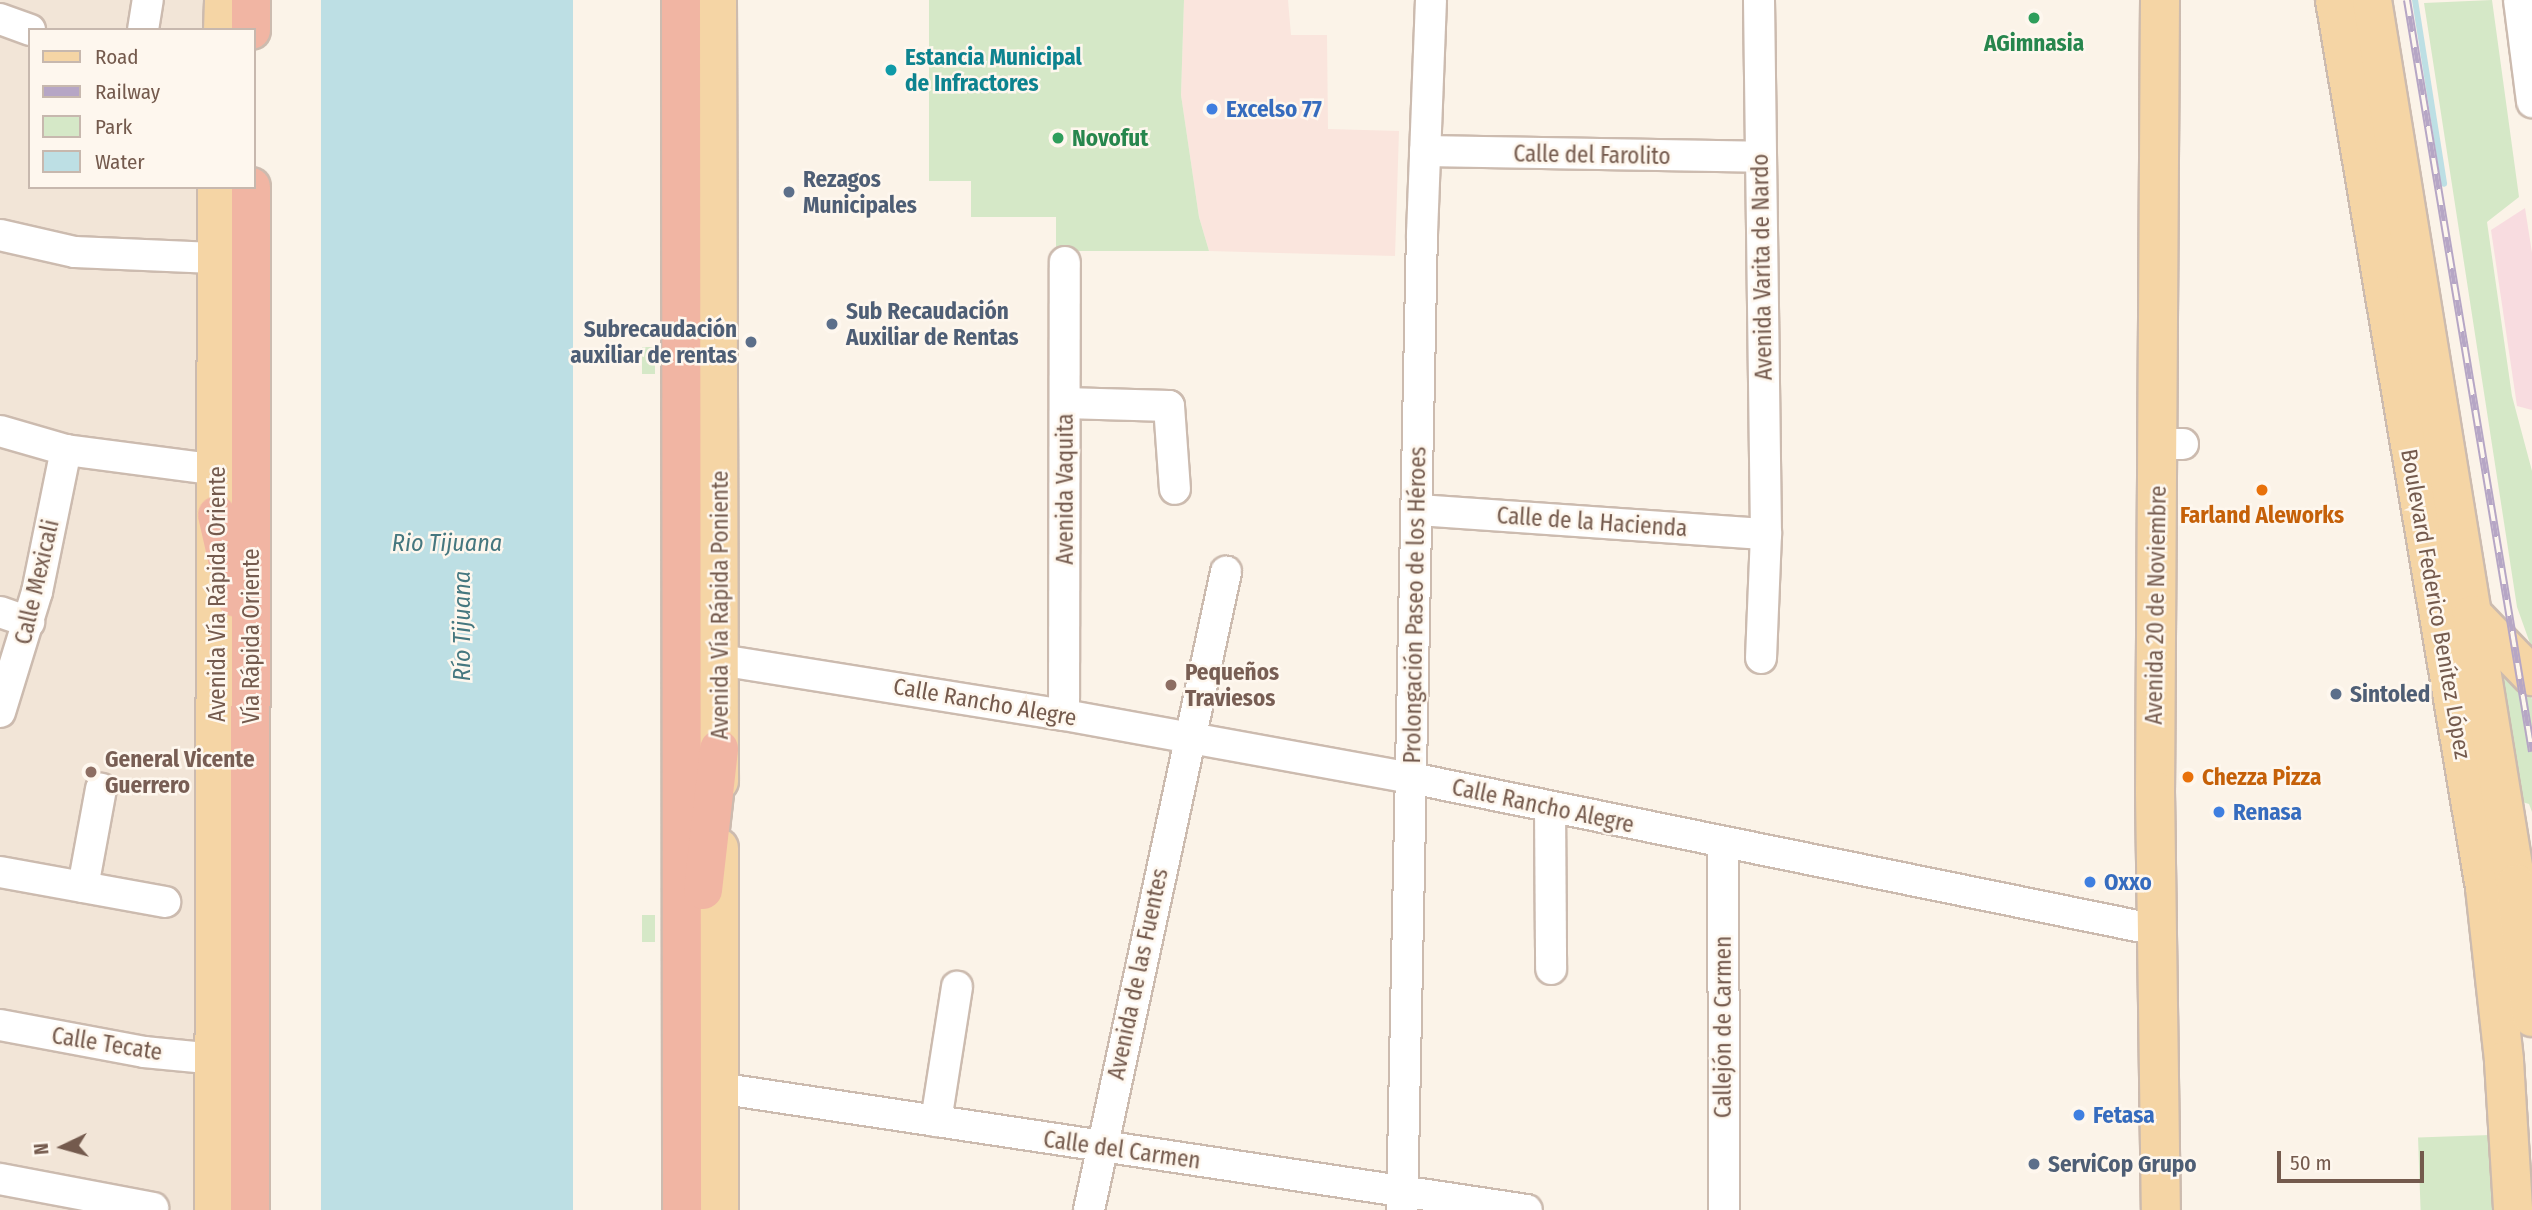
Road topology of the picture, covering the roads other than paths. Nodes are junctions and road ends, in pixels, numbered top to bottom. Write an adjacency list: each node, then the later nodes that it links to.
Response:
1 (148, 0): 13 (street)
2 (224, 0): 14 (main road)
3 (251, 0): 15 (highway)
4 (681, 0): 60 (highway, Avenida Vía Rápida Poniente)
5 (717, 0): 38 (main road, Avenida Vía Rápida Poniente)
6 (1431, 0): 18 (street, Prolongación Paseo de los Héroes)
7 (1759, 0): 19 (street, Avenida Varita de Nardo)
8 (2160, 0): 54 (main road, Avenida 20 de Noviembre)
9 (2335, 0): 49 (main road, Boulevard Federico Benítez López)
10 (2372, 0): 35 (main road, Boulevard Federico Benítez López)
11 (2519, 0): 17 (street)
12 (0, 19): 16 (street)
13 (144, 28)
14 (223, 28)
15 (251, 28)
16 (28, 29)
17 (2532, 102)
18 (1425, 151): 19 (street, Calle del Farolito); 30 (street, Prolongación Paseo de los Héroes)
19 (1760, 157): 32 (street, Avenida Varita de Nardo)
20 (217, 189): 23 (main road, Avenida Vía Rápida Oriente)
21 (251, 189): 39 (highway, Vía Rápida Oriente)
22 (0, 235): 23 (street)
23 (215, 258): 28 (main road, Avenida Vía Rápida Oriente)
24 (1065, 262): 25 (street, Avenida Vaquita)
25 (1065, 403): 29 (street); 42 (street, Avenida Vaquita)
26 (0, 431): 27 (street)
27 (66, 450): 28 (street); 36 (street, Calle Mexicali)
28 (218, 470): 31 (main road, Avenida Vía Rápida Oriente)
29 (1175, 489)
30 (1419, 510): 32 (street, Calle de la Hacienda); 45 (street, Prolongación Paseo de los Héroes)
31 (217, 515): 39 (highway); 59 (main road, Avenida Vía Rápida Oriente)
32 (1766, 534): 37 (street, Avenida Varita de Nardo)
33 (1226, 572): 43 (street, Avenida de las Fuentes)
34 (0, 612): 36 (street)
35 (2473, 615): 40 (main road); 49 (main road, Boulevard Federico Benítez López)
36 (29, 622): 41 (street, Calle Mexicali)
37 (1761, 658)
38 (720, 660): 42 (street, Calle Rancho Alegre); 44 (main road, Avenida Vía Rápida Poniente)
39 (251, 670): 69 (highway, Vía Rápida Oriente)
40 (2532, 676)
41 (0, 712)
42 (1064, 715): 43 (street, Calle Rancho Alegre)
43 (1191, 739): 45 (street, Calle Rancho Alegre); 63 (street, Avenida de las Fuentes)
44 (719, 749): 60 (highway); 61 (main road, Avenida Vía Rápida Poniente)
45 (1411, 778): 47 (street, Calle Rancho Alegre); 65 (street, Prolongación Paseo de los Héroes)
46 (101, 789): 52 (street)
47 (1550, 807): 48 (street, Calle Rancho Alegre); 55 (street)
48 (1723, 844): 54 (street, Calle Rancho Alegre); 73 (street, Callejón de Carmen)
49 (2507, 845): 51 (main road, Boulevard Federico Benítez López)
50 (0, 872): 52 (street)
51 (2511, 885): 57 (main road, Boulevard Federico Benítez López); 75 (main road, Boulevard Federico Benítez López)
52 (83, 887): 53 (street)
53 (164, 902)
54 (2157, 930): 74 (main road, Avenida 20 de Noviembre)
55 (1551, 969)
56 (957, 988): 62 (street)
57 (2532, 1017)
58 (0, 1026): 59 (street, Calle Tecate)
59 (215, 1059): 68 (main road, Avenida Vía Rápida Oriente)
60 (682, 1073): 66 (highway, Avenida Vía Rápida Poniente)
61 (718, 1087): 62 (street, Calle del Carmen); 70 (main road, Avenida Vía Rápida Poniente)
62 (936, 1121): 63 (street, Calle del Carmen)
63 (1102, 1147): 65 (street, Calle del Carmen); 71 (street, Avenida de las Fuentes)
64 (0, 1179): 67 (street)
65 (1402, 1200): 72 (street, Calle del Carmen)
66 (682, 1207)
67 (153, 1208)
68 (214, 1210)
69 (250, 1210)
70 (719, 1210)
71 (1089, 1210)
72 (1527, 1210)
73 (1724, 1210)
74 (2161, 1210)
75 (2514, 1210)

